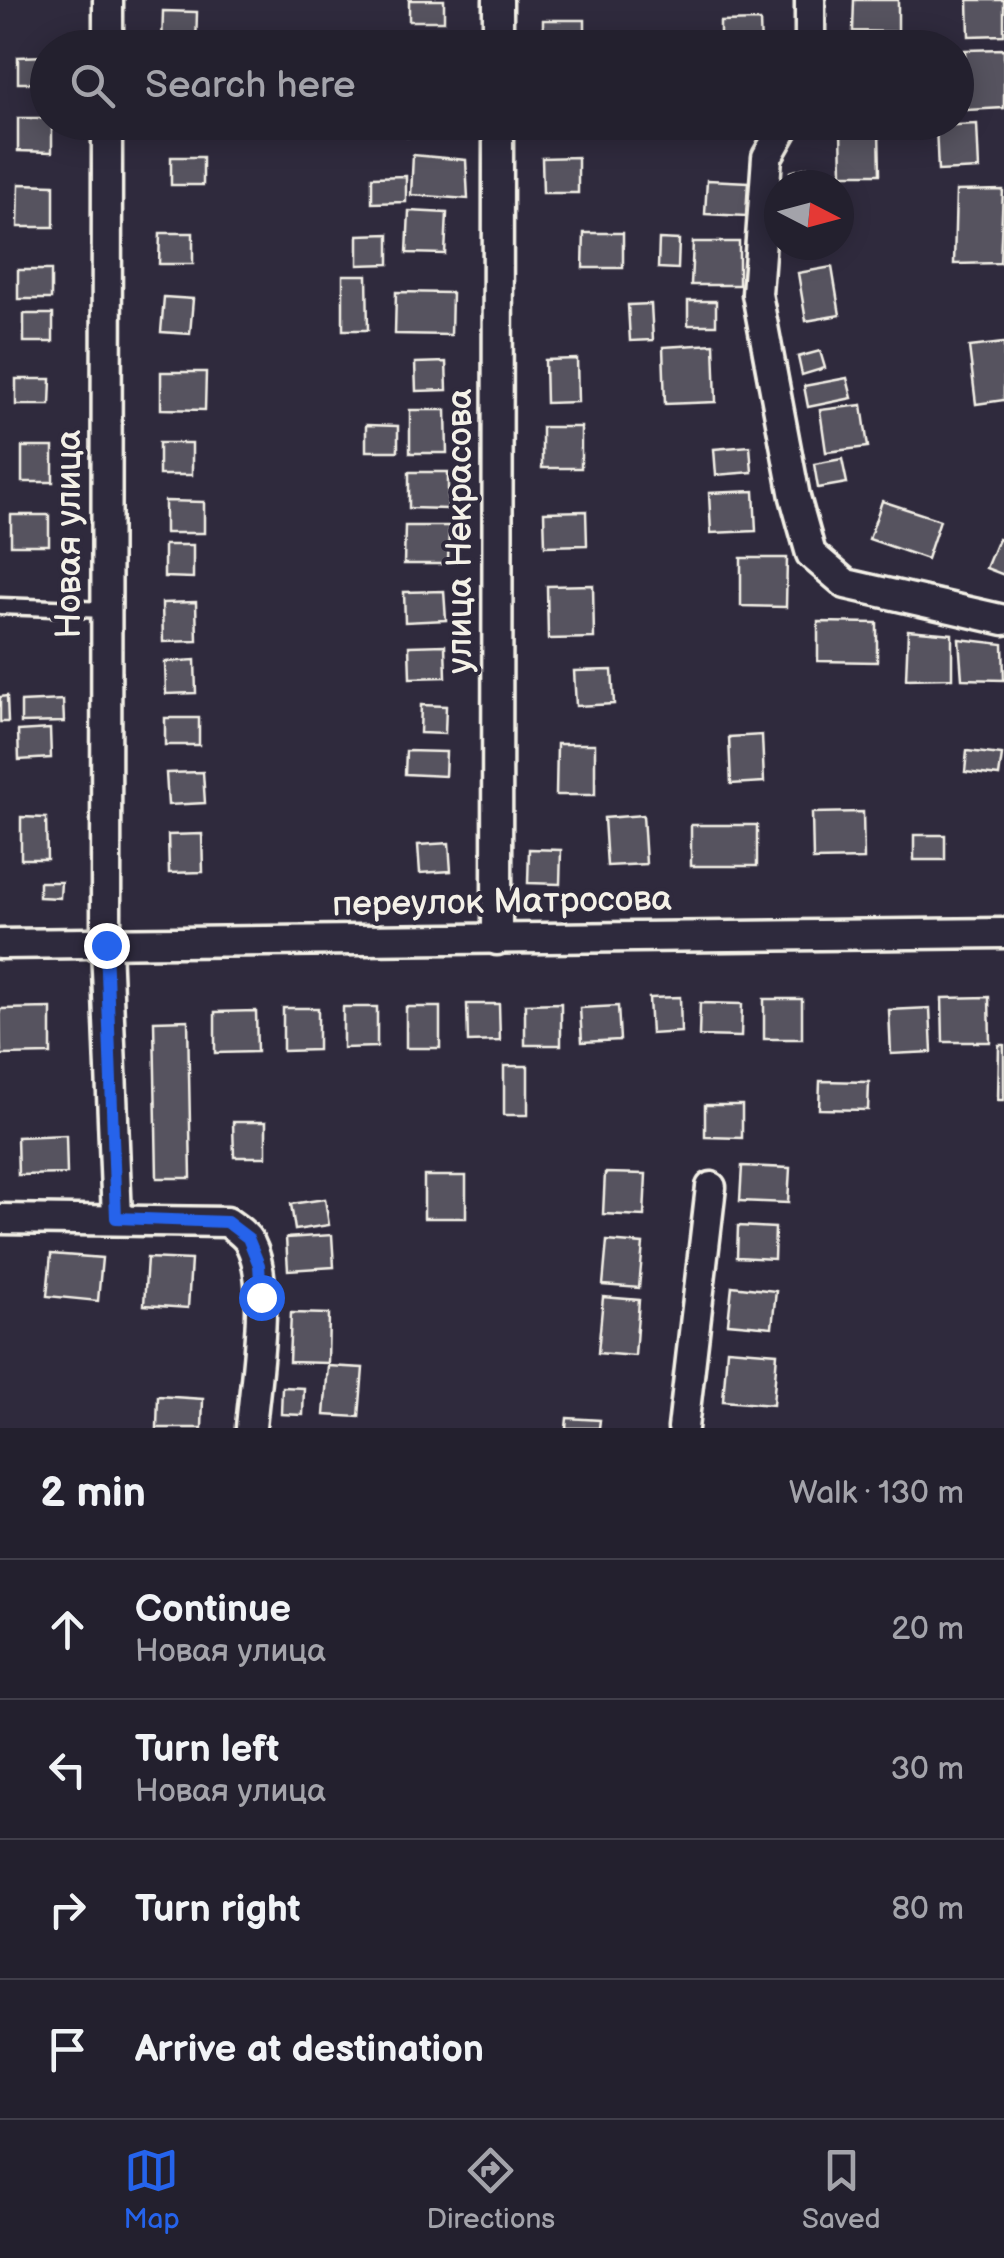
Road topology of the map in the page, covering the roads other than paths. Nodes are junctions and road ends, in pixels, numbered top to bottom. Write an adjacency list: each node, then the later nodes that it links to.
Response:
1 (108, 0): 4 (street)
2 (498, 0): 5 (street)
3 (810, 0): 6 (street)
4 (108, 30)
5 (498, 30)
6 (810, 30)
7 (108, 140): 11 (street, Новая улица)
8 (498, 140): 14 (street, улица Некрасова)
9 (777, 140): 12 (street)
10 (0, 606): 11 (lane)
11 (106, 610): 16 (street, Новая улица)
12 (1004, 620)
13 (1004, 933): 14 (street, переулок Матросова)
14 (497, 940): 16 (street, переулок Матросова)
15 (0, 944): 16 (street, переулок Матросова)
16 (106, 945): 18 (street, Новая улица)
17 (712, 1187): 21 (street)
18 (116, 1218): 19 (street); 20 (street)
19 (0, 1219)
20 (251, 1428)
21 (683, 1428)

